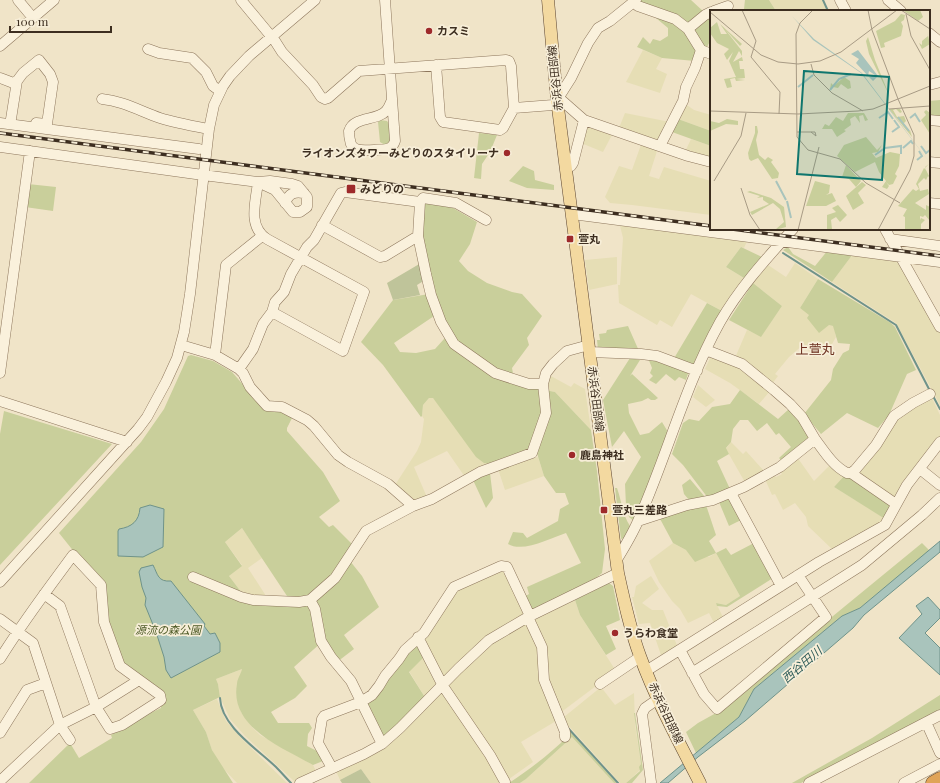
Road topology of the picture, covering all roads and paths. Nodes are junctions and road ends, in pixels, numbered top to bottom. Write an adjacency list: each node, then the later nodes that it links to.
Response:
1 (18, 0): 15 (street)
2 (54, 0): 15 (street)
3 (241, 0): 18 (street)
4 (315, 0): 18 (street)
5 (384, 0): 25 (street)
6 (548, 0): 32 (main road, 赤浜谷田部線)
7 (840, 0): 12 (street)
8 (888, 0): 13 (street)
9 (635, 2): 16 (street); 32 (street)
10 (728, 6): 11 (street)
11 (717, 10)
12 (845, 10)
13 (900, 10)
14 (710, 12): 16 (street)
15 (33, 18): 20 (street)
16 (688, 29): 22 (street)
17 (930, 34): 19 (street)
18 (272, 37): 25 (street); 30 (street)
19 (940, 42)
20 (0, 46)
21 (148, 49): 30 (street)
22 (701, 50): 23 (street); 44 (street)
23 (710, 54)
24 (436, 65): 25 (street); 34 (street); 34 (street)
25 (389, 69): 33 (street)
26 (0, 78): 28 (street)
27 (940, 82): 29 (street)
28 (16, 84): 37 (street); 37 (street)
29 (930, 85)
30 (220, 91): 43 (street)
31 (102, 99): 43 (street)
32 (558, 99): 34 (street); 38 (street); 51 (main road, 赤浜谷田部線)
33 (392, 100): 35 (street); 42 (street)
34 (514, 108)
35 (382, 115): 42 (street); 42 (street)
36 (0, 117): 37 (street)
37 (11, 119)
38 (584, 120): 44 (street); 51 (street)
39 (930, 120): 40 (street)
40 (940, 121)
41 (0, 123): 46 (street)
42 (394, 124)
43 (209, 129): 52 (street)
44 (660, 146): 48 (street)
45 (0, 147): 47 (street)
46 (199, 149)
47 (30, 151): 52 (street); 80 (street)
48 (710, 162)
49 (930, 162): 50 (street)
50 (940, 163)
51 (566, 167): 59 (main road, 赤浜谷田部線)
52 (203, 175): 53 (street); 74 (street)
53 (258, 182): 54 (street); 56 (street); 64 (street)
54 (304, 193): 56 (street); 56 (street)
55 (420, 202): 60 (street); 61 (street); 65 (street)
56 (285, 203)
57 (930, 203): 58 (street)
58 (940, 204)
59 (572, 214): 67 (street); 75 (main road, 赤浜谷田部線)
60 (486, 220)
61 (322, 225): 65 (street); 69 (street)
62 (792, 230): 67 (street)
63 (886, 230): 66 (street)
64 (262, 236): 69 (street); 77 (street)
65 (418, 236): 81 (street)
66 (890, 239): 68 (street); 70 (street)
67 (782, 241): 70 (street); 76 (street)
68 (940, 246)
69 (300, 257): 72 (street); 72 (street)
70 (901, 257): 71 (street); 73 (street)
71 (940, 262)
72 (272, 312): 78 (street)
73 (940, 327)
74 (181, 345): 77 (street); 85 (street)
75 (589, 349): 79 (street); 81 (street); 95 (main road, 赤浜谷田部線)
76 (706, 350): 79 (street); 84 (street)
77 (215, 355): 78 (street)
78 (239, 369): 93 (street)
79 (697, 371): 94 (street)
80 (0, 374)
81 (543, 384): 93 (street)
82 (930, 394): 88 (street)
83 (0, 401): 85 (street)
84 (815, 439): 88 (street); 90 (street)
85 (127, 442): 98 (street)
86 (940, 442): 87 (street)
87 (920, 469): 89 (street); 92 (street)
88 (851, 473): 92 (street)
89 (940, 485)
90 (731, 493): 94 (street); 99 (street)
91 (940, 498): 101 (street)
92 (896, 504): 96 (street)
93 (413, 506): 102 (street)
94 (638, 521): 95 (street)
95 (617, 567): 103 (street); 108 (main road, 赤浜谷田部線)
96 (798, 575): 99 (street); 101 (street)
97 (193, 577): 102 (street)
98 (0, 582)
99 (781, 586): 107 (street)
100 (44, 594): 105 (street); 112 (street); 118 (street)
101 (812, 596): 111 (street); 111 (street)
102 (310, 600): 117 (street)
103 (529, 616): 106 (street); 115 (street); 123 (street)
104 (0, 619): 105 (street)
105 (17, 631): 109 (street); 113 (street)
106 (418, 638): 115 (street); 117 (street)
107 (680, 650): 110 (street); 111 (street)
108 (640, 657): 110 (main road, 赤浜谷田部線); 114 (street)
109 (0, 659)
110 (646, 671): 116 (main road, 赤浜谷田部線)
111 (692, 673)
112 (139, 680): 118 (street); 118 (street)
113 (46, 683): 121 (street); 122 (street)
114 (600, 684)
115 (443, 686): 125 (street); 132 (street)
116 (658, 699): 130 (main road, 赤浜谷田部線); 133 (street)
117 (361, 702): 125 (street); 128 (street)
118 (96, 707): 121 (street)
119 (940, 715): 120 (street)
120 (926, 722): 126 (street); 135 (street)
121 (60, 725): 124 (street); 129 (street)
122 (0, 733)
123 (565, 737)
124 (70, 740)
125 (382, 744): 128 (street)
126 (940, 753)
127 (940, 764): 136 (street)
128 (332, 768): 134 (street)
129 (2, 776)
130 (698, 778)
131 (940, 779): 137 (highway)
132 (505, 782)
133 (652, 782)
134 (300, 783)
135 (809, 783)
136 (904, 783)
137 (933, 783)

